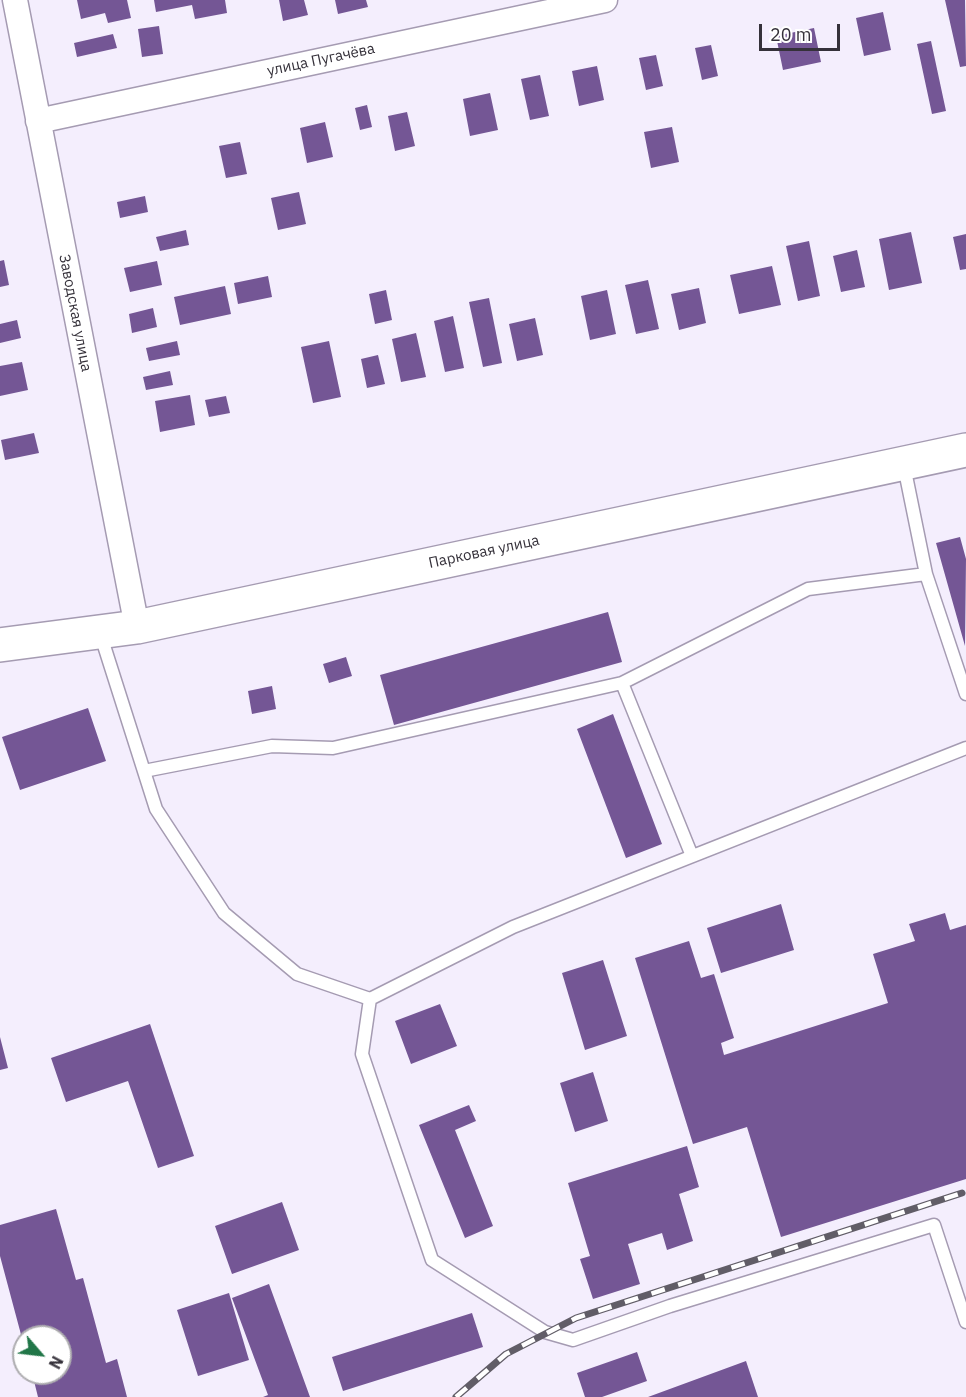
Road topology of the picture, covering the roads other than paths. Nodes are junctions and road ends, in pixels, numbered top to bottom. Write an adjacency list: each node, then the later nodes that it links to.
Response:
1 (15, 0): 3 (street, Заводская улица)
2 (604, 0): 3 (street, улица Пугачёва)
3 (38, 121): 7 (street, Заводская улица)
4 (966, 450): 5 (main road, Парковая улица)
5 (903, 462): 6 (lane); 7 (main road, Парковая улица)
6 (926, 574): 10 (lane); 11 (lane)
7 (136, 627): 8 (main road, Парковая улица)
8 (100, 632): 9 (main road, Парковая улица); 13 (lane)
9 (0, 645)
10 (622, 683): 13 (lane); 14 (lane)
11 (966, 694)
12 (966, 748): 14 (lane)
13 (144, 771): 15 (lane)
14 (692, 856): 15 (lane)
15 (370, 999): 16 (lane)
16 (966, 1322)

